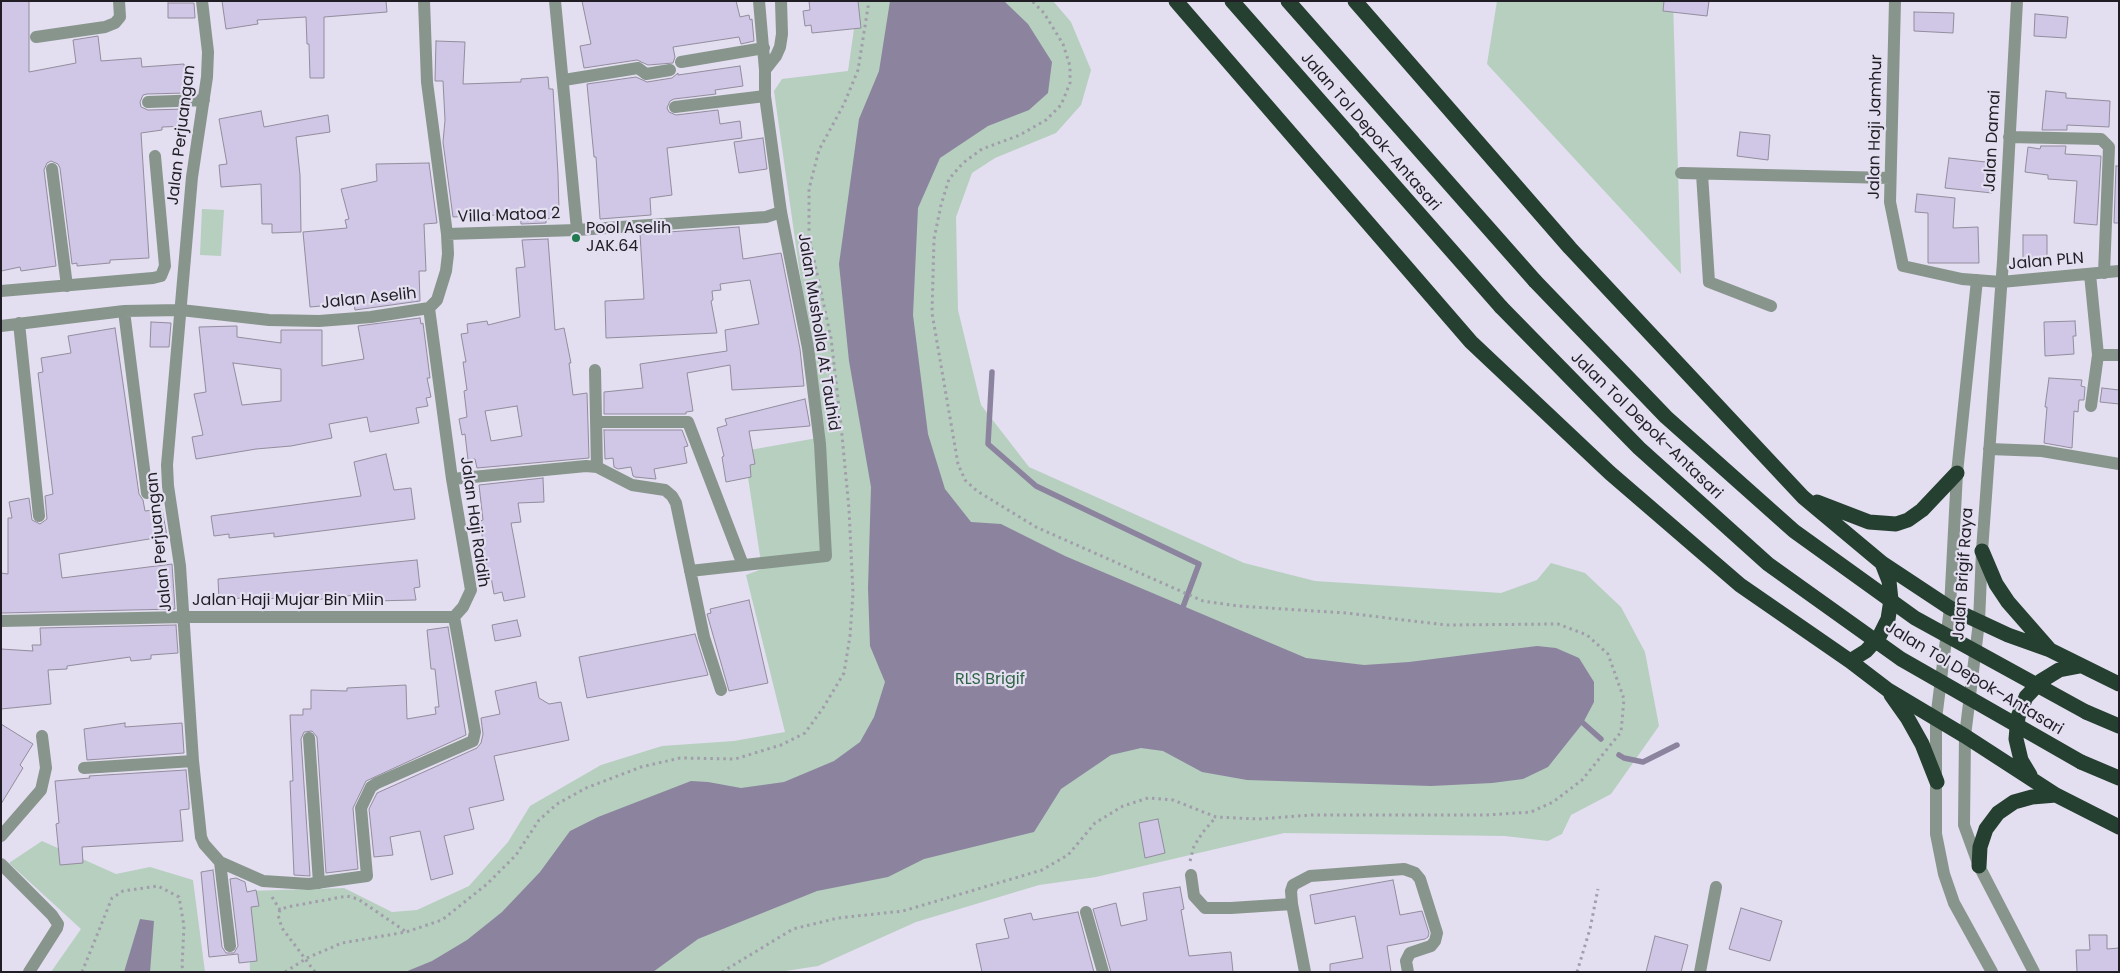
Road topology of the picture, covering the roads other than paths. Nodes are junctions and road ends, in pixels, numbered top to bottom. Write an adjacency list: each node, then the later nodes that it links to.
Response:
1 (119, 1): 13 (street)
2 (202, 1): 18 (street, Jalan Perjuangan)
3 (424, 1): 29 (street, Jalan Aselih)
4 (555, 1): 16 (street)
5 (759, 1): 14 (street)
6 (781, 1): 15 (street)
7 (1176, 1): 66 (highway)
8 (1232, 1): 78 (highway, Jalan Tol Depok–Antasari, bridge)
9 (1288, 1): 72 (highway, Jalan Tol Depok–Antasari, bridge)
10 (1355, 1): 54 (highway)
11 (1895, 1): 26 (street, Jalan Haji Jamhur)
12 (2017, 1): 21 (street, Jalan Damai)
13 (36, 37)
14 (764, 48): 15 (street); 16 (street)
15 (766, 70): 17 (street)
16 (564, 80): 28 (street)
17 (765, 96): 20 (street); 27 (street)
18 (204, 100): 19 (street); 39 (street, Jalan Perjuangan)
19 (148, 102)
20 (675, 108)
21 (2009, 137): 31 (street); 34 (street, Jalan Damai)
22 (155, 156): 35 (street)
23 (52, 169): 35 (street)
24 (1682, 173): 25 (street)
25 (1702, 174): 26 (street); 37 (street)
26 (1890, 178): 33 (street, Jalan Haji Jamhur)
27 (781, 212): 28 (street, Villa Matoa 2); 58 (street, Jalan Musholla At Tauhid)
28 (577, 230): 29 (street, Villa Matoa 2)
29 (447, 234): 38 (street, Jalan Aselih)
30 (2119, 271): 31 (street, Jalan PLN)
31 (2104, 273): 32 (street, Jalan PLN)
32 (2090, 274): 34 (street, Jalan PLN); 44 (street)
33 (1977, 280): 34 (street, Jalan PLN); 51 (street, Jalan Brigif Raya)
34 (2001, 282): 48 (street, Jalan Brigif Raya)
35 (67, 286): 36 (street)
36 (1, 291)
37 (1771, 306)
38 (429, 308): 39 (street, Jalan Aselih); 52 (street, Jalan Haji Raidih)
39 (181, 310): 40 (street, Jalan Aselih); 61 (street, Jalan Perjuangan)
40 (124, 311): 41 (street, Jalan Aselih); 53 (street)
41 (19, 323): 42 (street, Jalan Aselih); 55 (street)
42 (1, 326)
43 (2119, 355): 44 (street)
44 (2098, 356): 46 (street)
45 (595, 370): 47 (street)
46 (2090, 406)
47 (596, 422): 50 (street); 58 (street)
48 (1989, 449): 49 (street); 56 (street, Jalan Brigif Raya)
49 (2119, 464)
50 (598, 467): 52 (street); 59 (street)
51 (1957, 474): 54 (highway); 60 (street, Jalan Brigif Raya)
52 (452, 479): 62 (street, Jalan Haji Raidih)
53 (147, 493)
54 (1804, 497): 57 (highway)
55 (39, 516)
56 (1982, 551): 64 (street, Jalan Brigif Raya); 65 (highway)
57 (1882, 563): 60 (highway); 66 (highway)
58 (743, 565): 59 (street, Jalan Musholla At Tauhid)
59 (690, 571): 69 (street)
60 (1950, 608): 64 (highway); 71 (street, Jalan Brigif Raya)
61 (184, 617): 62 (street, Jalan Haji Mujar Bin Miin); 63 (street, Jalan Haji Mujar Bin Miin); 76 (street, Jalan Perjuangan)
62 (454, 617): 88 (street, Jalan Perjuangan)
63 (1, 621)
64 (1979, 622): 65 (highway); 74 (street, Jalan Brigif Raya)
65 (2050, 650): 67 (highway)
66 (1850, 661): 70 (highway)
67 (2080, 666): 68 (highway); 79 (highway)
68 (2119, 684)
69 (721, 690)
70 (1888, 690): 71 (highway); 80 (highway)
71 (1936, 719): 74 (highway); 80 (street, Jalan Brigif Raya)
72 (2119, 726)
73 (42, 736): 83 (street)
74 (1965, 736): 79 (highway); 86 (street, Jalan Brigif Raya)
75 (309, 738): 88 (street)
76 (193, 761): 77 (street); 84 (street, Jalan Perjuangan)
77 (84, 768)
78 (2119, 778)
79 (2032, 779): 81 (highway)
80 (1936, 782): 98 (street, Jalan Brigif Raya)
81 (2056, 796): 82 (highway); 86 (highway)
82 (2119, 827)
83 (1, 836)
84 (220, 862): 88 (street, Jalan Perjuangan); 92 (street)
85 (1, 864): 93 (street)
86 (1979, 866): 99 (street, Jalan Brigif Raya)
87 (1191, 875): 90 (street)
88 (319, 883)
89 (1716, 887): 97 (street)
90 (1292, 904): 95 (street); 96 (street)
91 (1086, 912): 94 (street)
92 (230, 946)
93 (29, 972)
94 (1103, 972)
95 (1306, 972)
96 (1408, 972)
97 (1700, 972)
98 (1992, 972)
99 (2034, 972)

